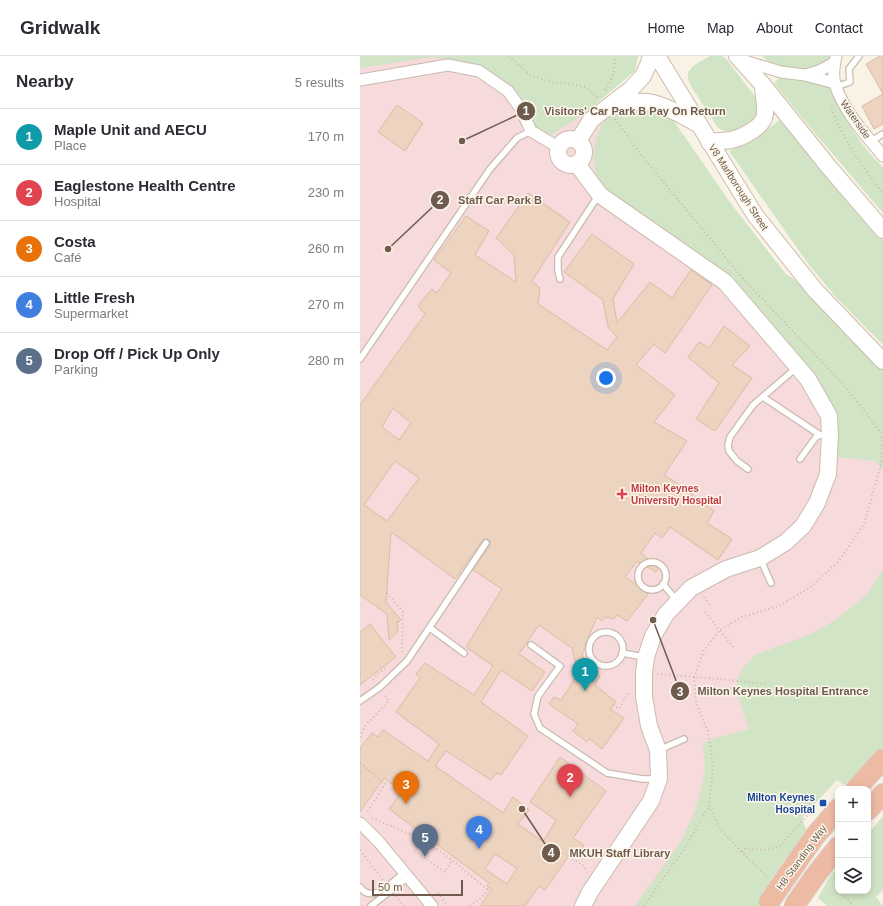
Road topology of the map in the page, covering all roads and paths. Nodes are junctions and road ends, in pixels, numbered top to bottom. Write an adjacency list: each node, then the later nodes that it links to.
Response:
1 (509, 56): 12 (path)
2 (615, 56): 12 (path)
3 (651, 56): 12 (street)
4 (657, 56): 13 (street, V8 Marlborough Street)
5 (859, 56): 11 (lane)
6 (739, 58): 8 (street); 10 (street)
7 (835, 60): 8 (street); 11 (street, Waterside)
8 (805, 75): 11 (street)
9 (360, 80): 14 (street)
10 (763, 85): 18 (street); 23 (street)
11 (835, 85): 17 (street, Waterside)
12 (605, 104): 13 (street); 16 (street); 39 (path)
13 (697, 123): 18 (street, V8 Marlborough Street)
14 (531, 131): 19 (street); 25 (lane)
15 (883, 134): 17 (lane)
16 (578, 141): 19 (street); 21 (street)
17 (871, 141): 20 (street, Waterside)
18 (709, 142): 26 (street, V8 Marlborough Street)
19 (558, 147): 21 (street)
20 (883, 156)
21 (576, 164): 22 (street)
22 (600, 194): 24 (lane); 27 (street)
23 (883, 230)
24 (560, 279)
25 (360, 359)
26 (883, 361)
27 (798, 367): 28 (lane); 29 (street)
28 (763, 397): 29 (lane); 31 (lane)
29 (825, 435): 30 (lane); 33 (street)
30 (800, 459)
31 (748, 469)
32 (486, 543): 38 (lane)
33 (760, 558): 34 (lane); 36 (street)
34 (771, 583)
35 (664, 584): 35 (lane); 36 (lane)
36 (677, 601): 44 (street)
37 (706, 612): 39 (path)
38 (430, 628): 42 (lane); 48 (lane)
39 (720, 630): 41 (path); 46 (path)
40 (531, 645): 54 (lane)
41 (735, 649)
42 (464, 653)
43 (622, 653): 43 (lane); 44 (lane)
44 (646, 657): 45 (street)
45 (644, 673): 46 (path); 49 (path); 51 (street)
46 (694, 678): 47 (path); 57 (path)
47 (767, 684)
48 (360, 701)
49 (613, 705)
50 (684, 739): 51 (lane)
51 (658, 750): 54 (street)
52 (883, 758): 55 (highway)
53 (360, 763): 62 (path)
54 (659, 780): 83 (street)
55 (859, 786)
56 (883, 794): 58 (highway)
57 (709, 806): 67 (path); 84 (path)
58 (871, 807)
59 (835, 810): 67 (path)
60 (835, 812): 77 (highway, H8 Standing Way, bridge)
61 (372, 818): 68 (path)
62 (362, 819): 70 (street)
63 (559, 850): 71 (path)
64 (414, 851): 69 (path)
65 (835, 851): 85 (highway, bridge)
66 (448, 852): 68 (path)
67 (742, 852): 72 (path)
68 (446, 855): 69 (path)
69 (452, 860): 79 (path)
70 (406, 875): 75 (lane); 78 (lane); 80 (street)
71 (588, 875)
72 (767, 877)
73 (360, 888): 75 (lane)
74 (438, 893): 81 (path)
75 (368, 894): 78 (lane)
76 (842, 894): 86 (path)
77 (767, 904)
78 (374, 905)
79 (472, 905): 82 (path)
80 (432, 906)
81 (448, 906)
82 (476, 906)
83 (583, 906)
84 (644, 906)
85 (794, 906)
86 (854, 906)

